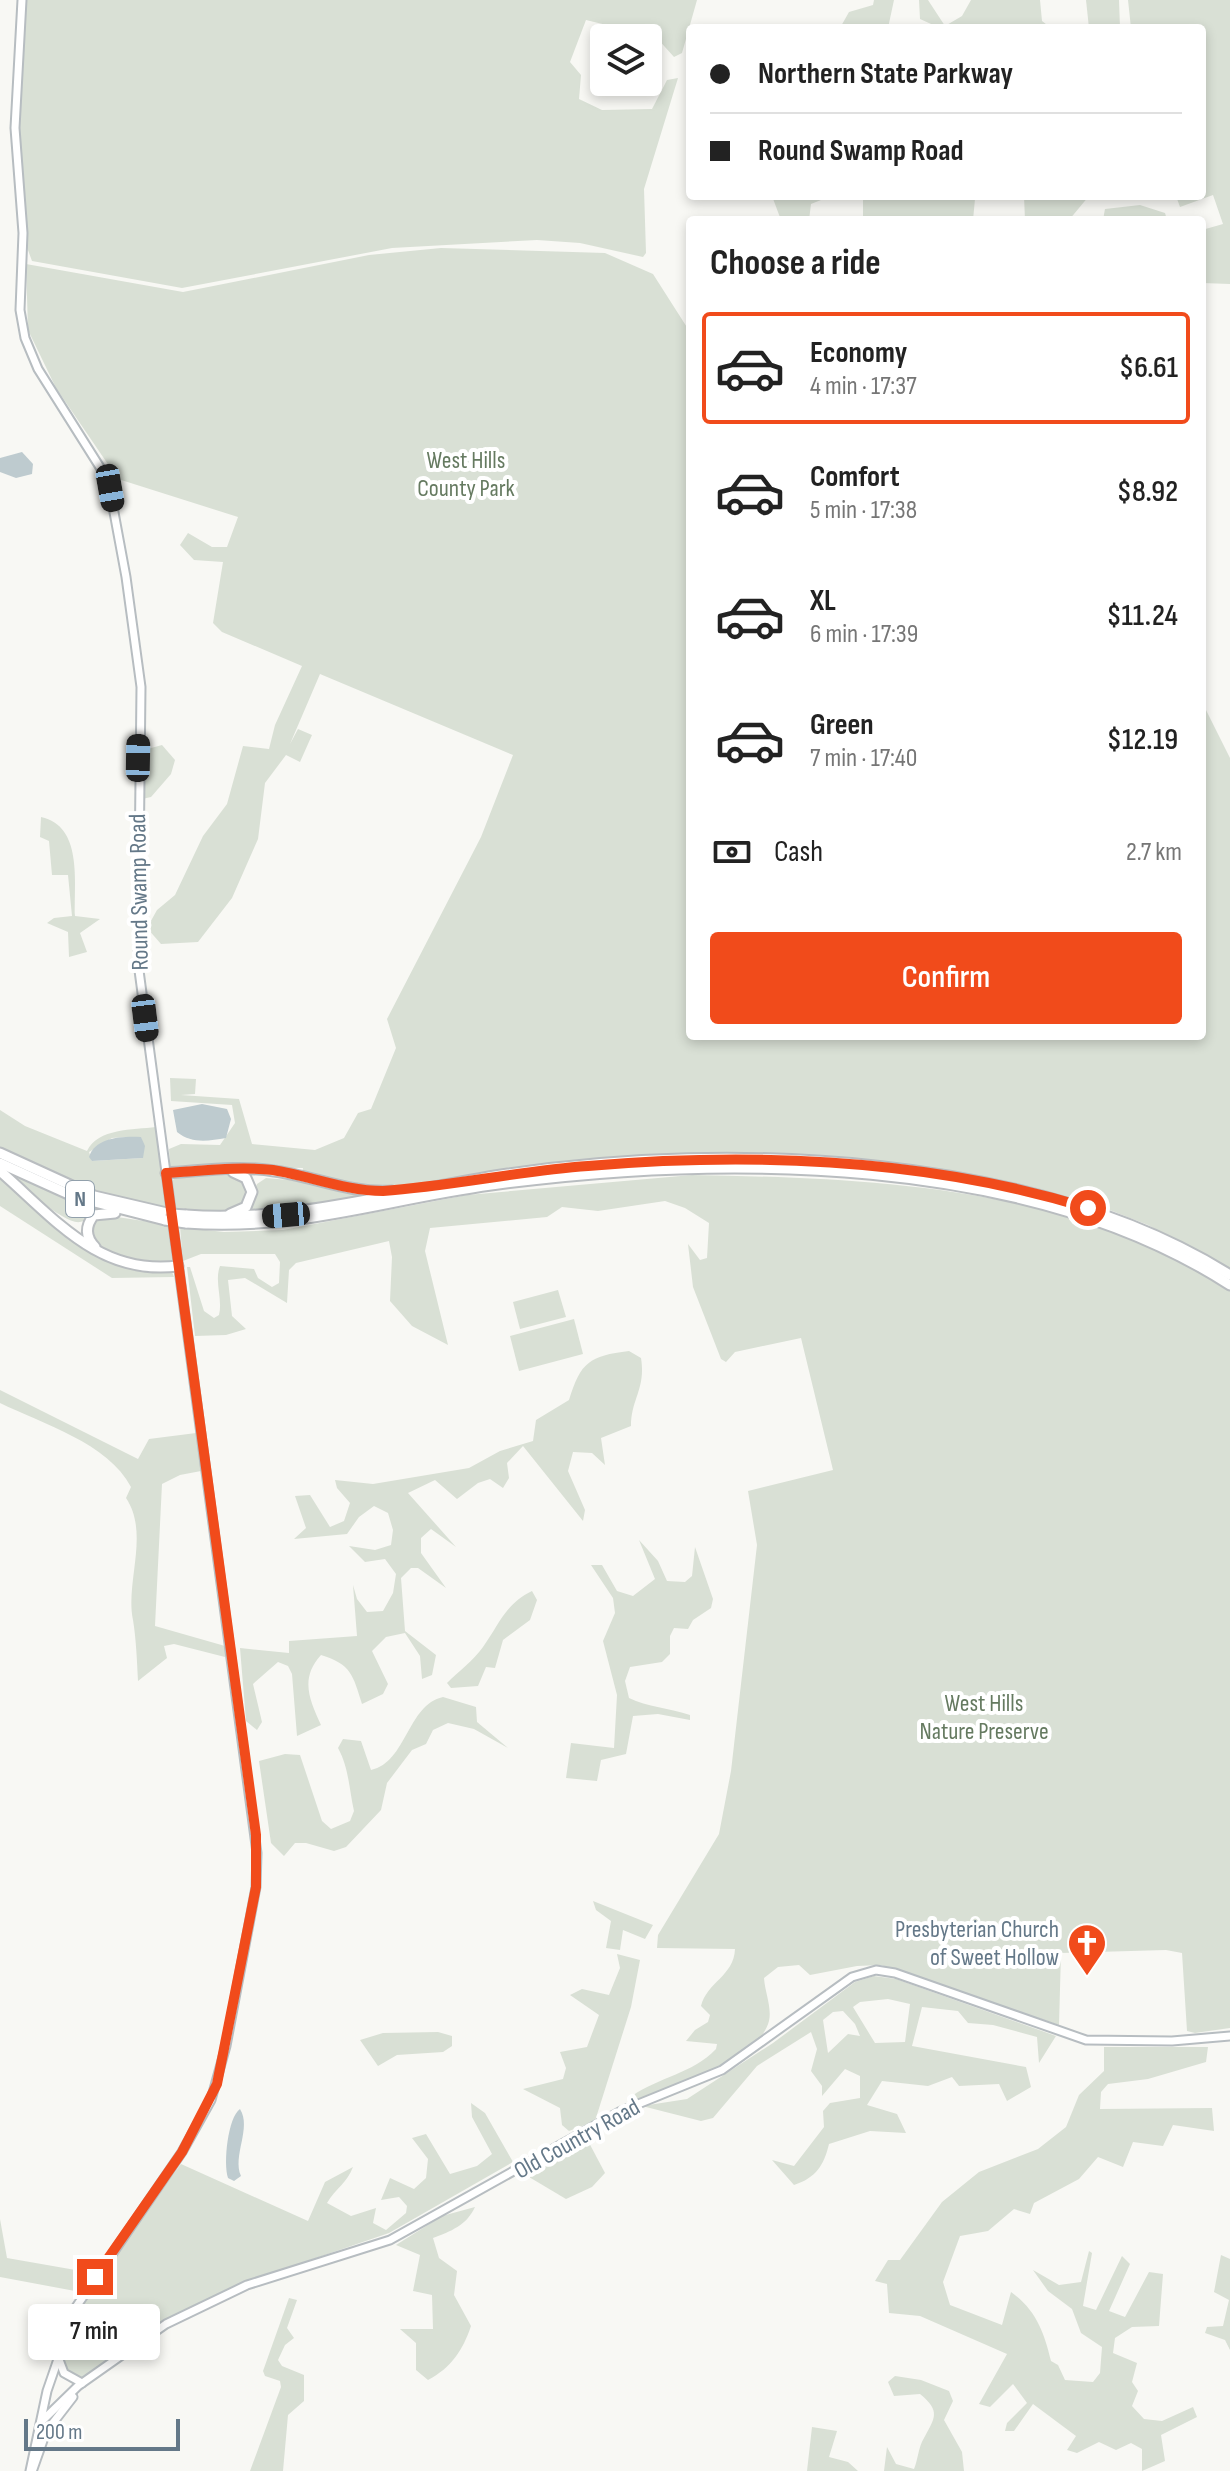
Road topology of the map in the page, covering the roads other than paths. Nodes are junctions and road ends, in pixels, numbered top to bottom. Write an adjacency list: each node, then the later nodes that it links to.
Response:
1 (22, 0): 6 (street, Round Swamp Road)
2 (0, 1153): 11 (highway, N)
3 (0, 1163): 10 (highway, N)
4 (217, 1170): 6 (highway); 7 (highway); 9 (highway)
5 (0, 1171): 14 (highway)
6 (166, 1173): 14 (street, Round Swamp Road)
7 (289, 1173): 8 (highway); 9 (highway)
8 (447, 1184): 12 (highway, N); 15 (highway, N)
9 (252, 1192): 12 (highway)
10 (133, 1214): 11 (highway, N); 14 (highway)
11 (162, 1216): 13 (highway, N, bridge)
12 (198, 1216): 13 (highway, N)
13 (186, 1219): 16 (highway, N)
14 (178, 1266): 18 (street, Round Swamp Road)
15 (1230, 1275)
16 (1230, 1285)
17 (1230, 2036): 19 (street, Old Country Road)
18 (58, 2356): 20 (street); 21 (street, Round Swamp Road)
19 (99, 2372): 20 (street, Old Country Road); 22 (street)
20 (82, 2383): 21 (street, Old Country Road)
21 (38, 2426): 22 (street, Round Swamp Road)
22 (31, 2471)

